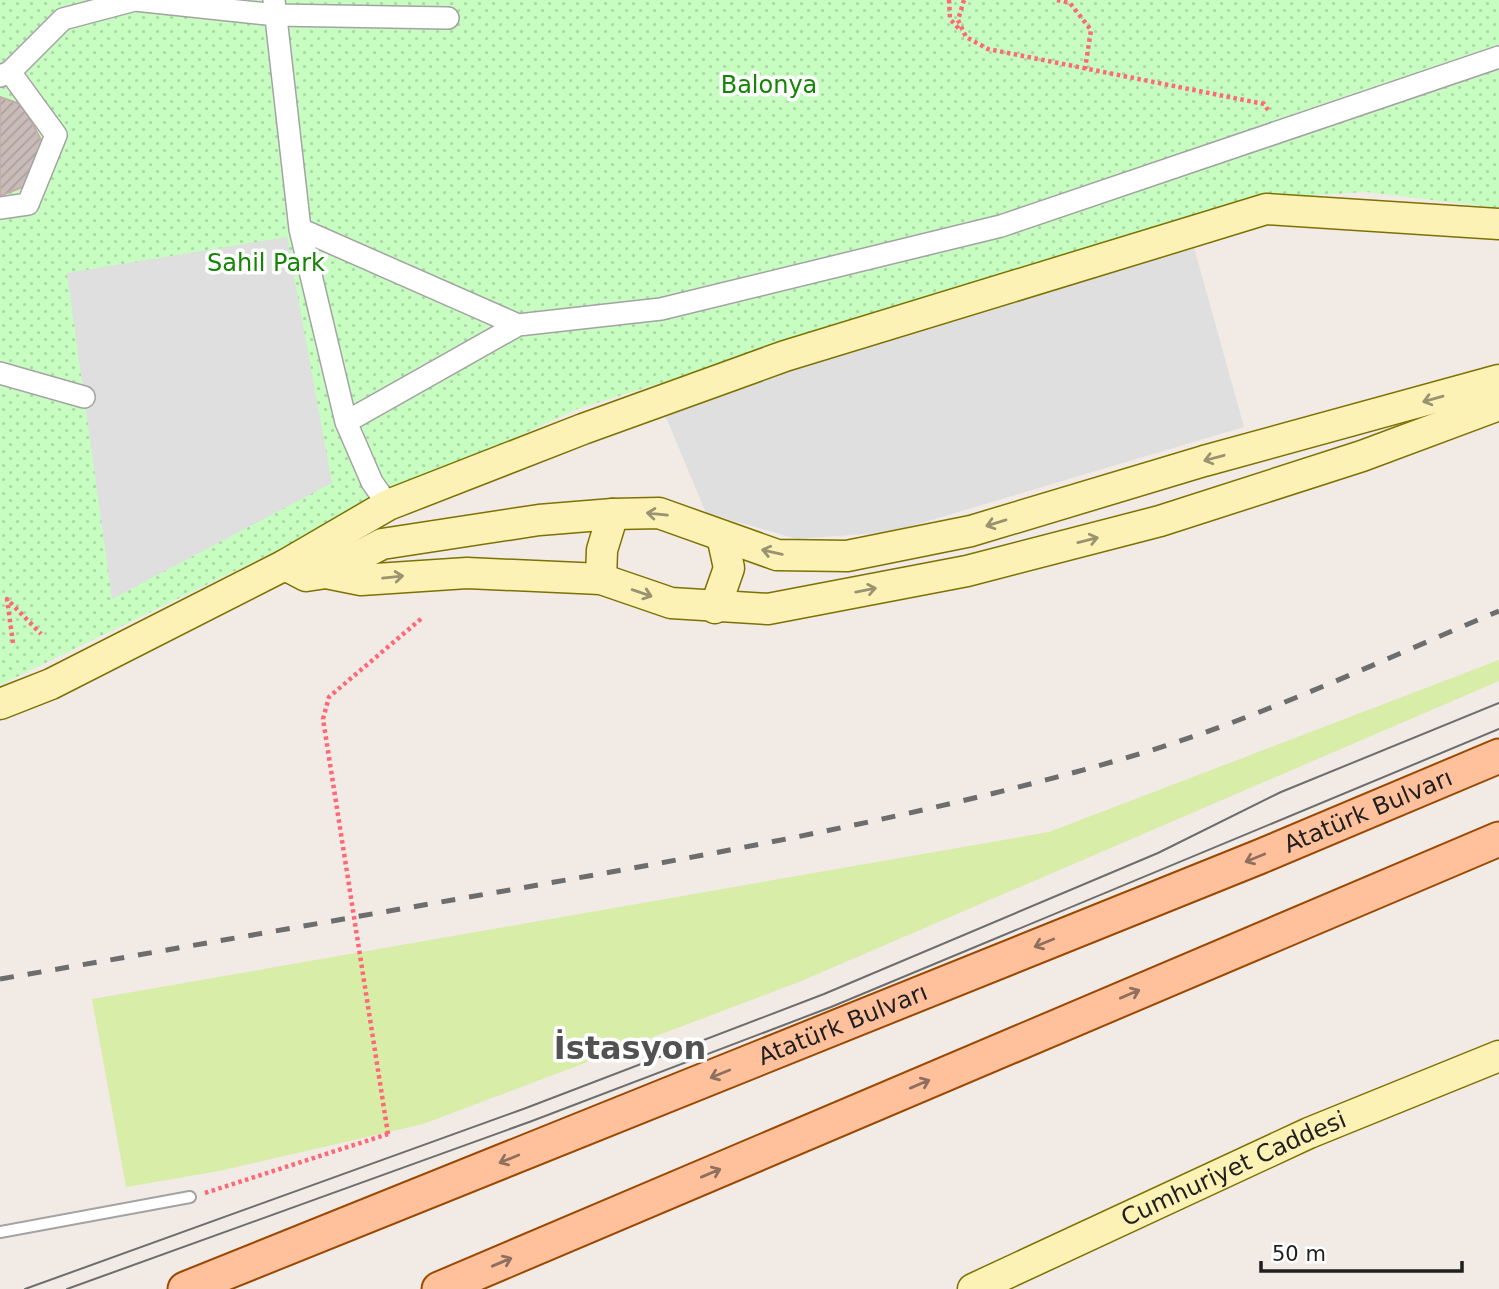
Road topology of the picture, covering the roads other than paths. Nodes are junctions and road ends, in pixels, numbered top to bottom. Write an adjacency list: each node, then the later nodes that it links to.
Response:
1 (275, 8): 2 (street); 4 (street); 7 (street)
2 (448, 18)
3 (1499, 57): 8 (street)
4 (5, 74): 5 (street)
5 (0, 208)
6 (1499, 224): 14 (street)
7 (300, 229): 8 (street); 13 (street)
8 (517, 325): 13 (street)
9 (0, 373): 11 (street)
10 (1499, 380): 17 (street, one-way to 17)
11 (84, 397)
12 (1499, 405): 22 (street, one-way to 12)
13 (346, 422): 14 (street)
14 (388, 505): 18 (street)
15 (613, 514): 16 (street); 17 (street, one-way to 15); 21 (street)
16 (469, 528): 19 (street); 20 (street)
17 (722, 536): 22 (street)
18 (285, 565): 19 (street); 23 (street)
19 (326, 573): 20 (street, one-way to 20)
20 (467, 573): 21 (street)
21 (601, 579): 22 (street, one-way to 22)
22 (715, 608)
23 (0, 704)
24 (1499, 756): 29 (main road, Atatürk Bulvarı, one-way to 29)
25 (1499, 839): 30 (main road, one-way to 25)
26 (1499, 1056): 31 (street, Cumhuriyet Caddesi)
27 (190, 1198): 28 (lane)
28 (0, 1232)
29 (185, 1289)
30 (439, 1289)
31 (973, 1289)

